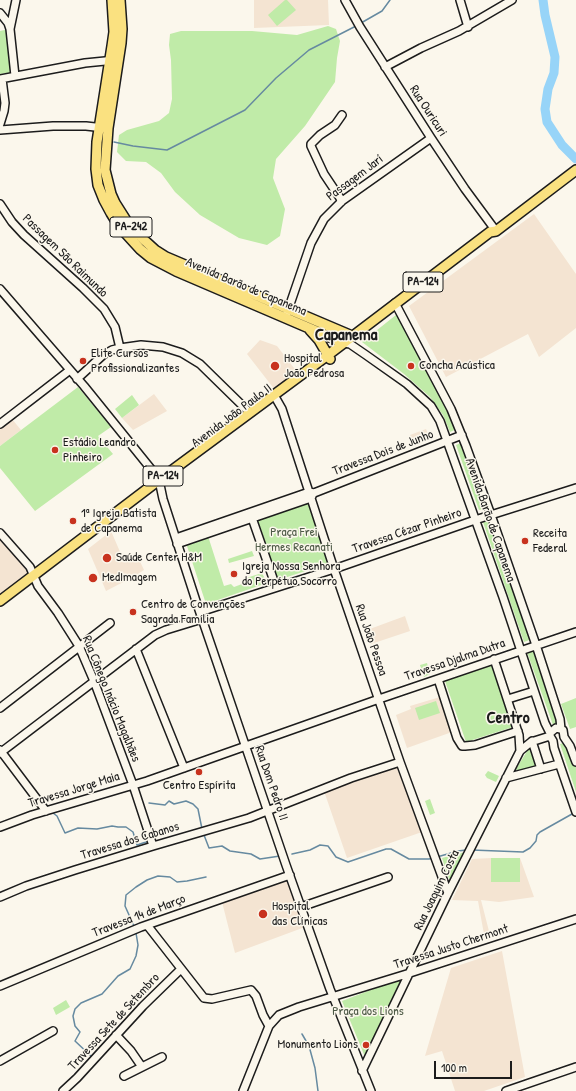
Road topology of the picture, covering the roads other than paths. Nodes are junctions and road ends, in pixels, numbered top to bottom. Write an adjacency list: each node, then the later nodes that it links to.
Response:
1 (16, 0): 9 (street)
2 (112, 0): 10 (main road, Avenida Barão de Capanema / PA-242)
3 (120, 0): 10 (main road, Avenida Barão de Capanema / PA-242)
4 (345, 0): 11 (street, Rua Ouricuri)
5 (460, 0): 8 (street)
6 (512, 0): 8 (street)
7 (0, 13): 9 (street)
8 (468, 27): 11 (street)
9 (10, 29): 12 (street)
10 (115, 60): 12 (street); 16 (main road, Avenida Barão de Capanema / PA-242)
11 (385, 67): 18 (street, Rua Ouricuri)
12 (15, 76): 13 (street)
13 (1, 79): 15 (street)
14 (342, 115): 20 (street)
15 (0, 124)
16 (104, 128): 17 (street); 25 (main road, Avenida Barão de Capanema / PA-242)
17 (0, 130)
18 (431, 138): 20 (street, Passagem Jarí); 22 (street, Rua Ouricuri)
19 (576, 172): 22 (main road, Avenida João Paulo II / PA-124)
20 (341, 202): 25 (street, Passagem Jarí)
21 (0, 204): 28 (street, Passagem São Raimundo)
22 (496, 231): 24 (main road, Avenida João Paulo II / PA-124)
23 (0, 289): 30 (street)
24 (396, 306): 27 (main road, Avenida João Paulo II / PA-124); 35 (street, Avenida Barão de Capanema)
25 (287, 314): 26 (main road, Avenida Barão de Capanema / PA-242); 27 (main road, Avenida Barão de Capanema / PA-242)
26 (310, 328): 27 (main road, Avenida Barão de Capanema / PA-242); 29 (main road)
27 (348, 343): 29 (main road, Avenida João Paulo II / PA-124); 36 (street, Avenida Barão de Capanema)
28 (120, 348): 31 (street); 33 (street)
29 (329, 357): 32 (main road, Avenida João Paulo II / PA-124)
30 (70, 370): 31 (street); 34 (street)
31 (77, 378): 37 (street)
32 (275, 397): 33 (main road, Avenida João Paulo II / PA-124); 37 (main road, Avenida João Paulo II / PA-124); 39 (street, Rua João Pessoa)
33 (249, 412): 37 (main road, Avenida João Paulo II / PA-124)
34 (0, 424)
35 (462, 435): 36 (street, Travessa Dois de Junho); 40 (street, Avenida Barão de Capanema)
36 (447, 440): 39 (street, Travessa Dois de Junho); 42 (street, Avenida Barão de Capanema)
37 (159, 483): 44 (street, Rua Dom Pedro II); 46 (main road, Avenida João Paulo II / PA-124)
38 (576, 488): 40 (street, Travessa Cézar Pinheiro)
39 (311, 494): 41 (street, Travessa Dois de Junho); 45 (street, Rua João Pessoa)
40 (491, 515): 42 (street, Travessa Cézar Pinheiro); 53 (street, Avenida Barão de Capanema)
41 (251, 516): 44 (street, Travessa Dois de Junho); 47 (street)
42 (475, 520): 45 (street, Travessa Cézar Pinheiro); 56 (street, Avenida Barão de Capanema)
43 (0, 533): 46 (street, Rua Cônego Inácio Magalhães)
44 (176, 541): 50 (street, Rua Dom Pedro II)
45 (334, 569): 47 (street, Travessa Cézar Pinheiro); 61 (street, Rua João Pessoa)
46 (35, 578): 48 (main road, Avenida João Paulo II / PA-124); 49 (main road, Avenida João Paulo II / PA-124); 54 (street, Rua Cônego Inácio Magalhães)
47 (276, 587): 50 (street, Travessa Cézar Pinheiro)
48 (0, 601)
49 (0, 607)
50 (201, 615): 55 (street, Travessa Cézar Pinheiro); 69 (street, Rua Dom Pedro II)
51 (110, 623): 54 (street)
52 (576, 632): 53 (street, Travessa Djalma Dutra)
53 (536, 645): 56 (street, Travessa Djalma Dutra); 64 (street, Avenida Barão de Capanema)
54 (79, 646): 59 (street, Rua Cônego Inácio Magalhães); 63 (street)
55 (136, 649): 59 (street, Travessa Cézar Pinheiro); 75 (street)
56 (521, 650): 57 (street, Travessa Djalma Dutra); 60 (street, Avenida Barão de Capanema)
57 (494, 659): 58 (street, Travessa Djalma Dutra); 62 (street)
58 (438, 679): 61 (street, Travessa Djalma Dutra); 65 (street)
59 (94, 681): 71 (street, Travessa Cézar Pinheiro); 78 (street, Rua Cônego Inácio Magalhães)
60 (534, 691): 62 (street); 66 (street, Avenida Barão de Capanema)
61 (379, 699): 69 (street, Travessa Djalma Dutra); 72 (street, Rua João Pessoa)
62 (508, 699): 65 (street)
63 (0, 708)
64 (561, 728): 66 (street); 67 (street)
65 (519, 733): 68 (street); 70 (street)
66 (551, 736): 67 (street); 68 (street, Rua Joaquim Costa); 74 (street, Avenida Barão de Capanema)
67 (564, 737): 73 (street)
68 (532, 741): 70 (street, Rua Joaquim Costa); 76 (street)
69 (246, 746): 75 (street, Travessa Jorge Maia); 80 (street, Rua Dom Pedro II)
70 (520, 751): 77 (street, Rua Joaquim Costa)
71 (0, 752): 79 (street)
72 (400, 762): 80 (street, Travessa dos Cabanos); 86 (street, Rua João Pessoa)
73 (576, 762)
74 (559, 764): 76 (street); 81 (street, Avenida Barão de Capanema)
75 (184, 768): 78 (street, Travessa Jorge Maia)
76 (541, 768): 77 (street)
77 (506, 778): 86 (street, Rua Joaquim Costa)
78 (133, 785): 79 (street, Travessa Jorge Maia); 83 (street, Rua Cônego Inácio Magalhães)
79 (46, 811): 82 (street, Travessa Jorge Maia)
80 (268, 811): 83 (street, Travessa dos Cabanos); 84 (street, Rua Dom Pedro II)
81 (576, 812)
82 (0, 827)
83 (152, 846): 87 (street, Travessa dos Cabanos)
84 (290, 875): 88 (street, Rua Dom Pedro II); 90 (street, Travessa 14 de Março)
85 (388, 877): 88 (street)
86 (448, 893): 92 (street, Rua Joaquim Costa)
87 (0, 897)
88 (301, 907): 94 (street, Rua Dom Pedro II)
89 (576, 919): 92 (street, Travessa Justo Chermont)
90 (147, 925): 91 (street); 93 (street, Travessa 14 de Março)
91 (181, 969): 95 (street); 97 (street, Travessa Sete de Setembro)
92 (410, 973): 94 (street, Travessa Justo Chermont); 102 (street, Rua Joaquim Costa)
93 (0, 986)
94 (333, 997): 95 (street, Travessa Justo Chermont); 102 (street, Rua Dom Pedro II)
95 (269, 1026): 105 (street)
96 (52, 1031): 99 (street)
97 (116, 1035): 100 (street); 104 (street, Travessa Sete de Setembro)
98 (162, 1058): 100 (street)
99 (0, 1061)
100 (142, 1067): 103 (street)
101 (576, 1067): 107 (street)
102 (362, 1071): 106 (street, Rua Dom Pedro II)
103 (124, 1076)
104 (64, 1091)
105 (243, 1091)
106 (371, 1091)
107 (506, 1091)

